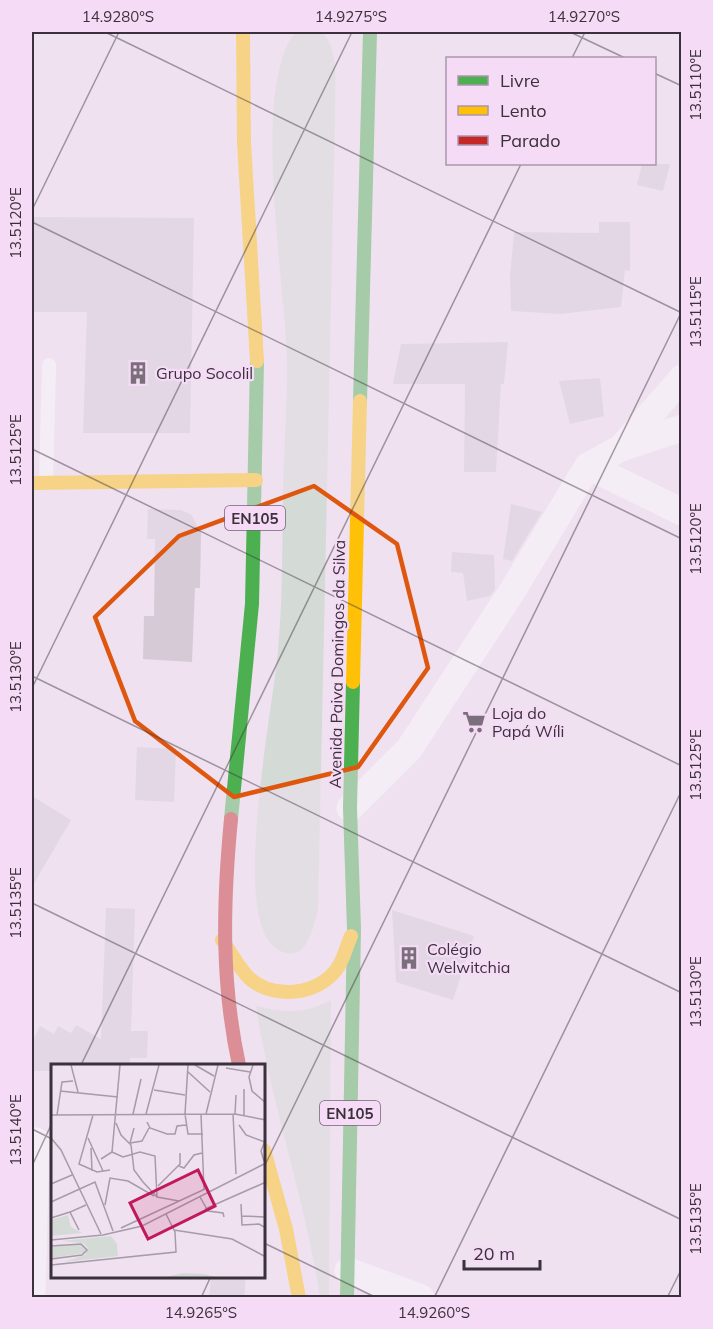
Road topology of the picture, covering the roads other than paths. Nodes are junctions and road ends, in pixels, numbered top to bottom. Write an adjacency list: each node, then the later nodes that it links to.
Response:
1 (243, 32): 6 (main road, EN105)
2 (370, 32): 5 (main road, Avenida Paiva Domingos da Silva / EN105)
3 (356, 37): 5 (main road)
4 (259, 42): 6 (main road)
5 (368, 95): 15 (main road, Avenida Paiva Domingos da Silva / EN105)
6 (240, 96): 12 (main road, EN105)
7 (49, 365): 13 (lane)
8 (681, 378): 10 (street)
9 (681, 428): 10 (street)
10 (621, 448): 11 (street)
11 (588, 466): 14 (street); 15 (street)
12 (256, 480): 13 (main road); 17 (main road, EN105)
13 (39, 483)
14 (681, 512)
15 (350, 808): 16 (main road, Avenida Paiva Domingos da Silva / EN105)
16 (354, 929): 17 (main road); 21 (main road, Avenida Paiva Domingos da Silva / EN105)
17 (222, 940): 18 (main road, EN105)
18 (239, 1064)
19 (40, 1141): 22 (street)
20 (266, 1158): 23 (main road)
21 (348, 1271): 24 (main road, Avenida Paiva Domingos da Silva / EN105); 25 (street)
22 (32, 1292)
23 (299, 1298)
24 (347, 1298)
25 (421, 1298)

